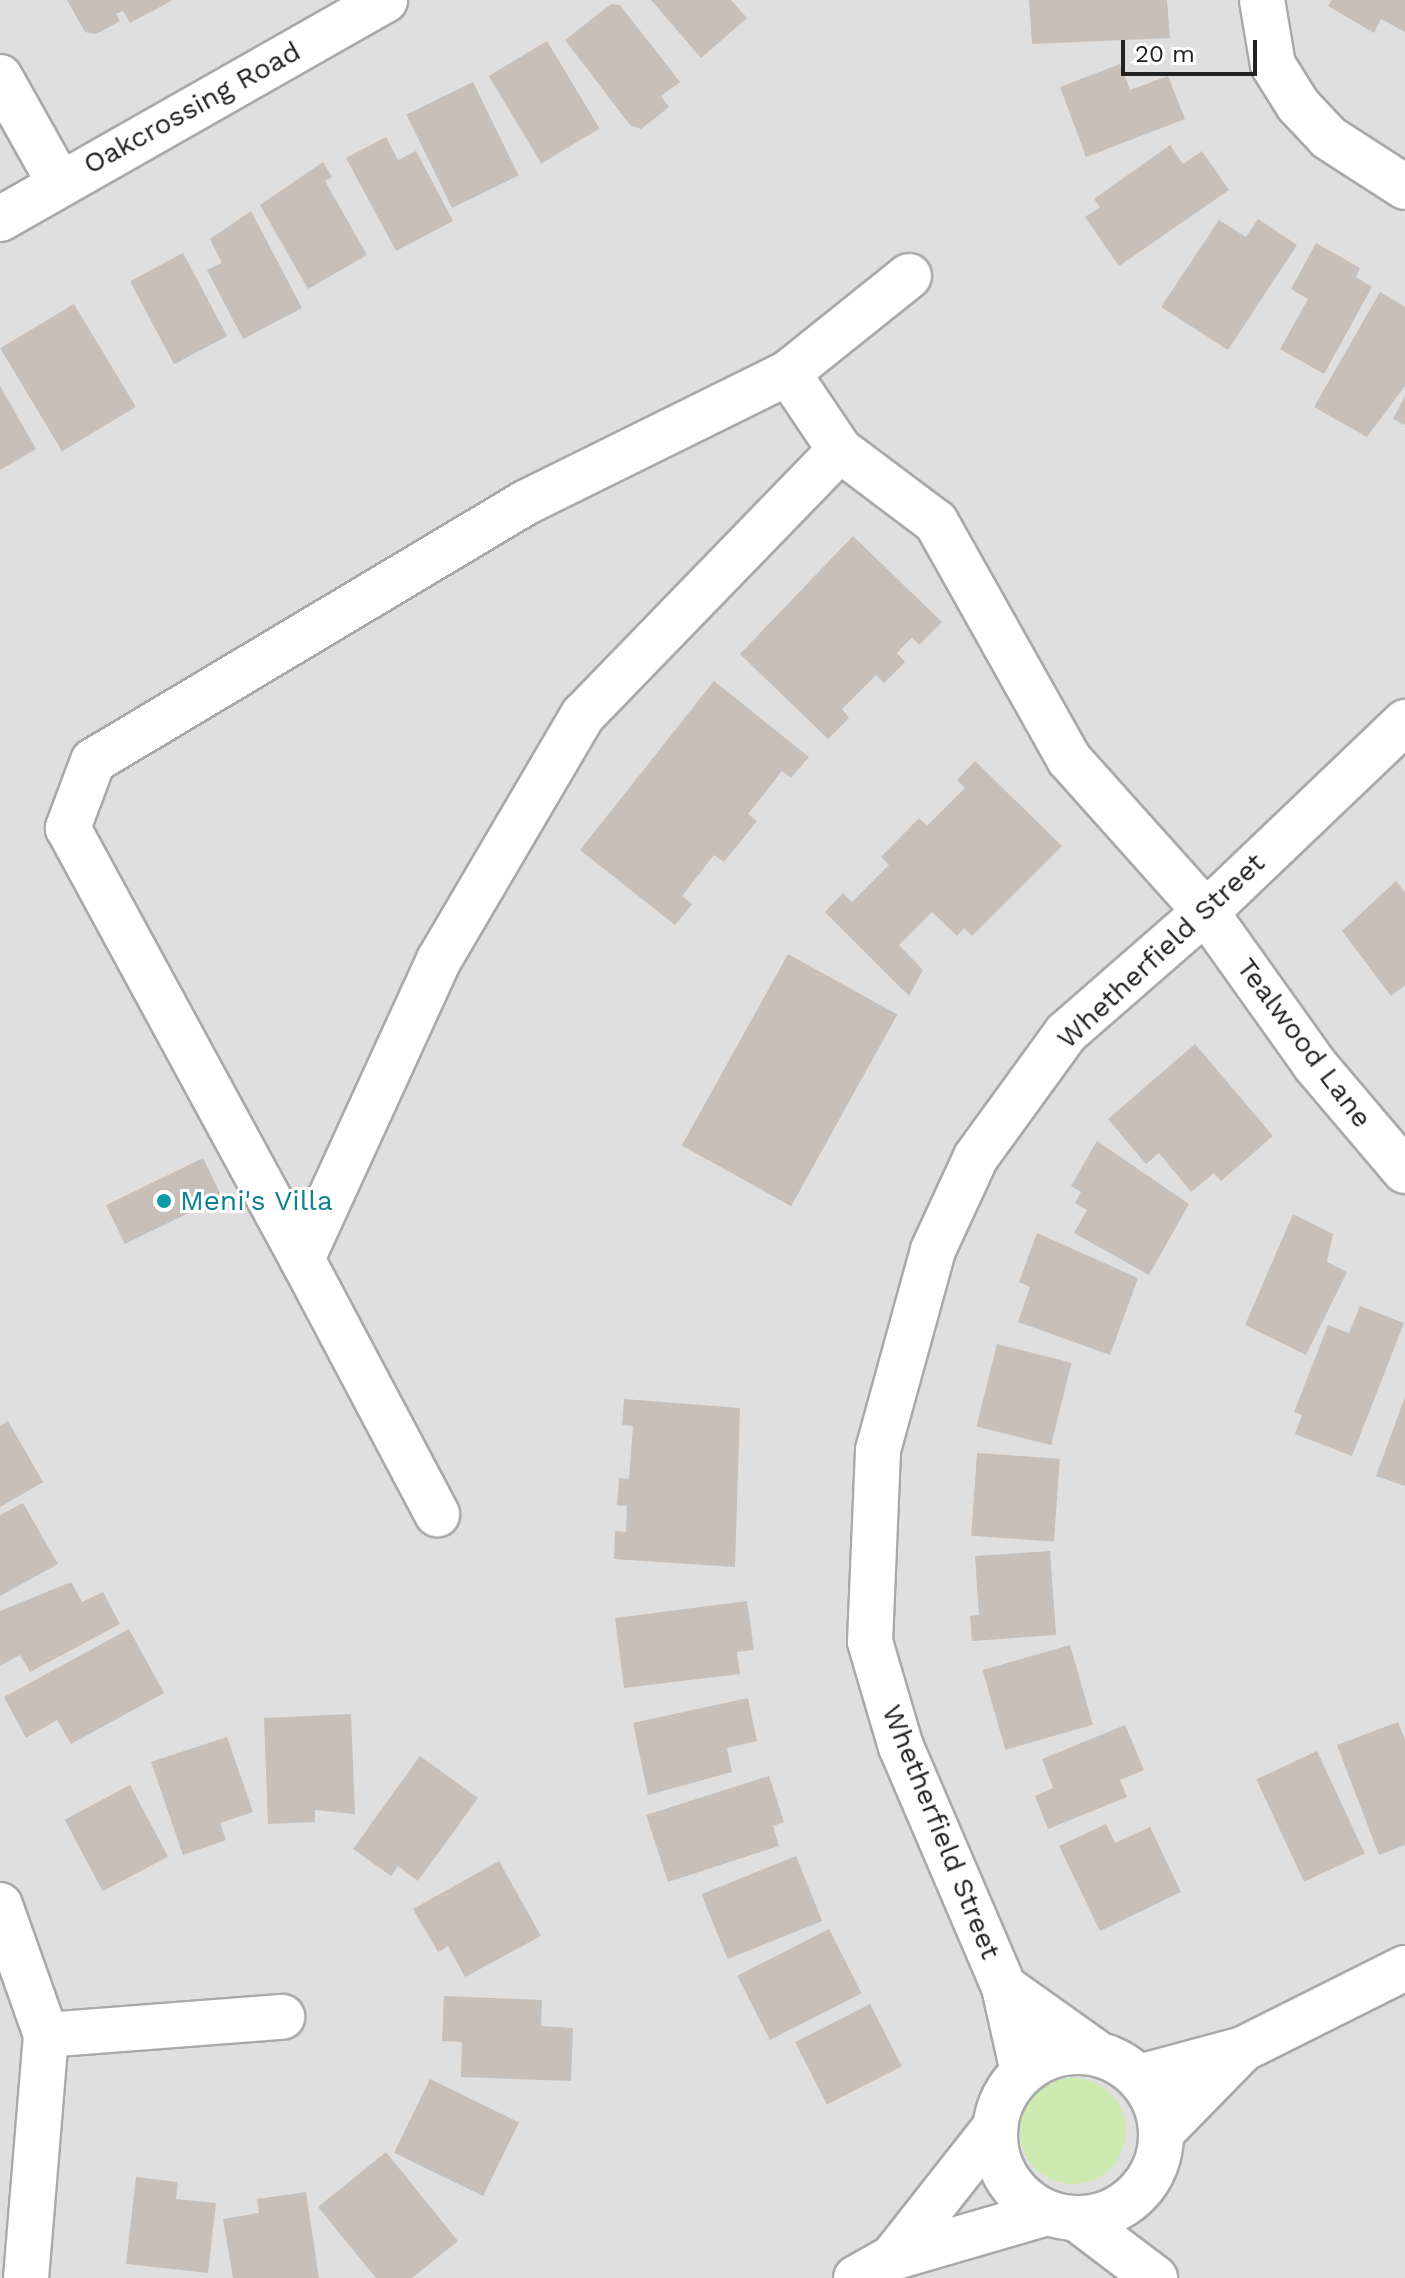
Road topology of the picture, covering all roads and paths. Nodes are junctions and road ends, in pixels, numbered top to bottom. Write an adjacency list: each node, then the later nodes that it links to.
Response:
1 (385, 0): 4 (street, Oakcrossing Road)
2 (1262, 0): 5 (street)
3 (0, 77): 4 (street)
4 (59, 182): 6 (street, Oakcrossing Road)
5 (1405, 187)
6 (0, 219)
7 (909, 276): 8 (street)
8 (788, 373): 9 (street, Tealwood Lane); 13 (street)
9 (840, 450): 11 (street, Tealwood Lane); 13 (street)
10 (1405, 722): 11 (street, Whetherfield Street)
11 (1206, 912): 12 (street, Tealwood Lane); 17 (street, Whetherfield Street)
12 (1405, 1171)
13 (302, 1259): 14 (street)
14 (437, 1514)
15 (0, 1905): 19 (street)
16 (1405, 1968): 20 (street)
17 (1004, 1987): 21 (street, Whetherfield Street); 22 (street, Whetherfield Street)
18 (282, 2017): 19 (street)
19 (46, 2035): 29 (street)
20 (1243, 2049): 23 (street); 25 (street)
21 (1094, 2051): 22 (street); 23 (street)
22 (1023, 2072): 24 (street)
23 (1139, 2077): 25 (street)
24 (995, 2127): 27 (street); 28 (street)
25 (1163, 2131): 26 (street)
26 (1137, 2196): 27 (street); 30 (street)
27 (1062, 2216): 28 (street); 30 (street)
28 (874, 2268)
29 (26, 2278)
30 (1157, 2278)

